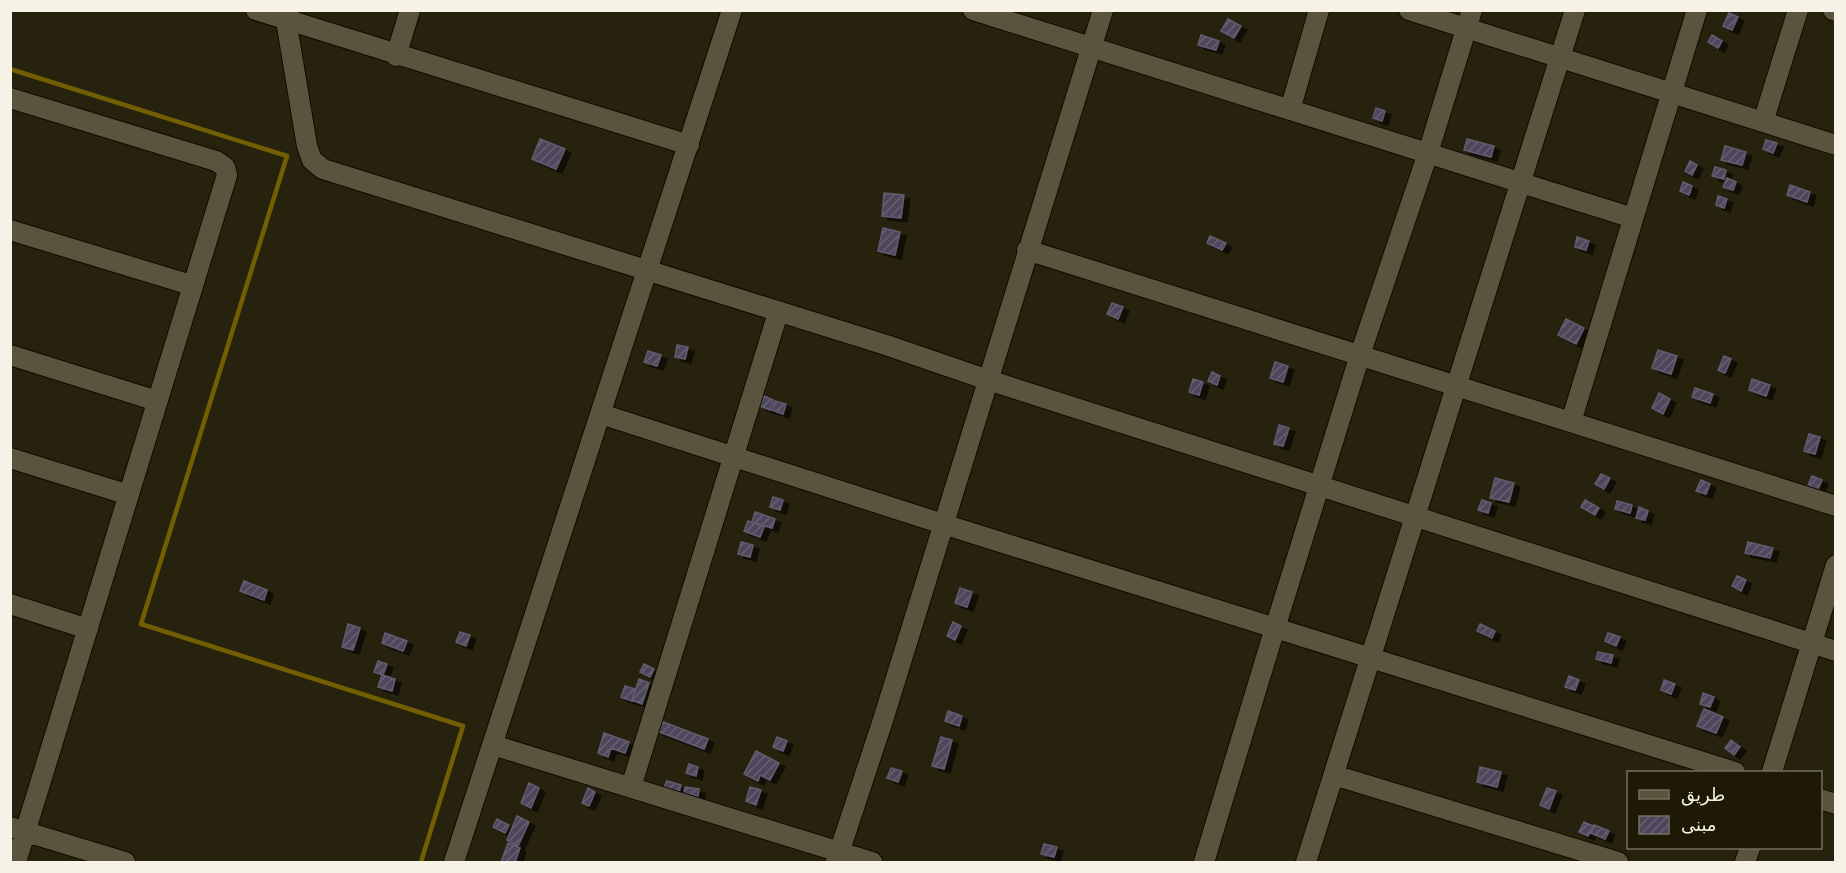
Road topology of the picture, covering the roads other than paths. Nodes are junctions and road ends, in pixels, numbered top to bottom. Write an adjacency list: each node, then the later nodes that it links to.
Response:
1 (256, 10): 11 (street)
2 (410, 10): 14 (street)
3 (732, 10): 20 (street)
4 (973, 10): 13 (street)
5 (1103, 10): 13 (street)
6 (1319, 10): 18 (street)
7 (1409, 10): 12 (street)
8 (1575, 10): 15 (street)
9 (1697, 10): 16 (street)
10 (1798, 10): 19 (street)
11 (288, 15): 14 (street); 27 (street)
12 (1469, 20): 15 (street); 22 (street)
13 (1092, 48): 18 (street); 26 (street)
14 (396, 56): 20 (street)
15 (1560, 58): 16 (street); 23 (street)
16 (1671, 93): 19 (street); 24 (street)
17 (10, 98): 28 (street)
18 (1290, 110): 22 (street)
19 (1763, 122): 21 (street)
20 (689, 145): 27 (street)
21 (1836, 145)
22 (1428, 153): 23 (street); 30 (street)
23 (1521, 183): 24 (street); 33 (street)
24 (1633, 218): 36 (street)
25 (10, 230): 28 (street)
26 (1028, 250): 30 (street); 32 (street)
27 (647, 271): 29 (street); 35 (street)
28 (191, 285): 34 (street)
29 (778, 313): 32 (street); 37 (street)
30 (1360, 355): 33 (street); 39 (street)
31 (10, 356): 34 (street)
32 (988, 380): 39 (street); 43 (street)
33 (1456, 386): 36 (street); 42 (street)
34 (157, 401): 40 (street)
35 (601, 414): 37 (street); 51 (street)
36 (1571, 422): 41 (street)
37 (734, 456): 43 (street); 55 (street)
38 (10, 458): 40 (street)
39 (1320, 486): 42 (street); 46 (street)
40 (129, 495): 47 (street)
41 (1836, 506)
42 (1415, 517): 48 (street); 50 (street)
43 (943, 524): 46 (street); 57 (street)
44 (1836, 565): 48 (street)
45 (10, 604): 47 (street)
46 (1275, 628): 50 (street); 62 (street)
47 (88, 629): 56 (street)
48 (1811, 644): 49 (street); 53 (street)
49 (1836, 651)
50 (1372, 657): 52 (street); 54 (street)
51 (493, 745): 55 (street); 60 (street)
52 (1732, 771)
53 (1772, 771)
54 (1334, 775): 63 (street); 64 (street)
55 (630, 787): 57 (street)
56 (18, 829): 58 (street); 59 (street)
57 (838, 858): 61 (street)
58 (16, 862)
59 (125, 862)
60 (454, 862)
61 (872, 862)
62 (1204, 862)
63 (1306, 862)
64 (1618, 862)

